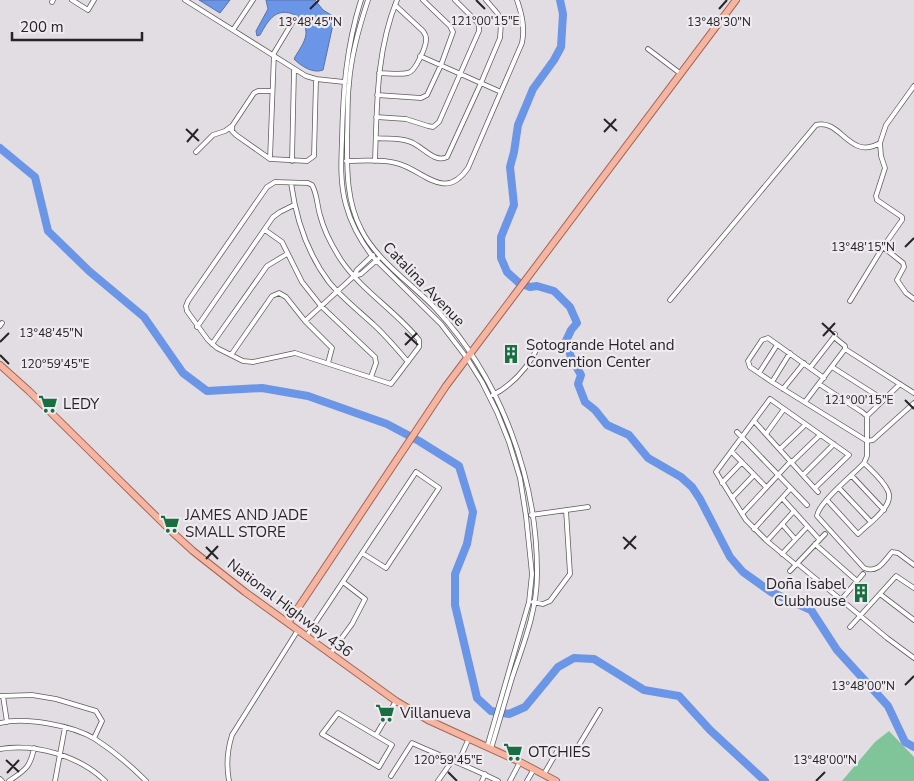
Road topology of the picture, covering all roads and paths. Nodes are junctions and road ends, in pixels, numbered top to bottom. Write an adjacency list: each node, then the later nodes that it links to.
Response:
1 (72, 0): 2 (street)
2 (94, 0)
3 (185, 0): 14 (street)
4 (253, 0): 14 (street)
5 (361, 0): 24 (street, Catalina Avenue)
6 (368, 0): 24 (street, Catalina Avenue)
7 (423, 0): 18 (street)
8 (455, 0): 21 (street)
9 (486, 0): 25 (street)
10 (517, 0): 28 (street)
11 (736, 0): 22 (main road)
12 (396, 2): 17 (street); 20 (street)
13 (292, 23): 16 (street)
14 (233, 30): 16 (street)
15 (648, 50): 22 (street)
16 (273, 56): 19 (street); 27 (street)
17 (420, 56): 18 (street); 20 (street)
18 (441, 65): 21 (street); 29 (street)
19 (294, 70): 23 (street); 38 (street)
20 (379, 73): 29 (street)
21 (461, 74): 25 (street); 30 (street)
22 (681, 74): 64 (main road)
23 (316, 79): 24 (street); 38 (street)
24 (346, 82): 39 (street, Catalina Avenue); 40 (street, Catalina Avenue)
25 (481, 83): 28 (street); 32 (street)
26 (914, 86): 33 (street)
27 (272, 91): 31 (street); 37 (street)
28 (501, 92): 41 (street)
29 (377, 95): 30 (street)
30 (376, 117): 32 (street)
31 (232, 126): 35 (street); 37 (street)
32 (376, 138): 41 (street)
33 (880, 143): 34 (street); 36 (street)
34 (872, 148): 36 (street); 53 (street)
35 (196, 152)
36 (881, 156): 45 (street)
37 (270, 159): 38 (street)
38 (292, 161)
39 (341, 161): 40 (street); 47 (street, Catalina Avenue)
40 (347, 161): 41 (street); 47 (street, Catalina Avenue)
41 (375, 161)
42 (291, 183): 43 (street); 50 (street); 57 (street)
43 (294, 205): 44 (street); 51 (street)
44 (265, 230): 46 (street); 57 (street)
45 (883, 247): 52 (street); 54 (street)
46 (287, 254): 55 (street); 58 (street)
47 (374, 254): 48 (street, Catalina Avenue); 49 (street, Catalina Avenue); 50 (street)
48 (380, 256): 49 (street); 64 (street, Catalina Avenue)
49 (376, 260): 50 (street); 64 (street, Catalina Avenue)
50 (354, 276): 51 (street); 65 (street)
51 (338, 292): 55 (street); 65 (street)
52 (914, 299)
53 (670, 300)
54 (850, 301)
55 (321, 306): 56 (street); 72 (street)
56 (305, 321): 63 (street); 66 (street)
57 (197, 327): 58 (street)
58 (212, 344): 63 (street)
59 (539, 345): 80 (street)
60 (777, 345): 62 (street); 71 (street); 71 (street)
61 (845, 349): 69 (street); 70 (street); 76 (street)
62 (790, 353): 67 (street); 74 (street)
63 (231, 355): 66 (street)
64 (469, 355): 79 (street, Catalina Avenue); 80 (street, Catalina Avenue); 144 (main road)
65 (408, 362): 72 (street)
66 (328, 363): 72 (street)
67 (804, 363): 70 (street); 77 (street)
68 (0, 365): 144 (main road, National Highway 436)
69 (832, 366): 73 (street); 81 (street)
70 (810, 368): 73 (street)
71 (759, 372): 74 (street)
72 (372, 377)
73 (824, 378): 75 (street)
74 (772, 382): 77 (street)
75 (819, 384): 82 (street); 85 (street)
76 (900, 384): 78 (street); 81 (street)
77 (783, 389): 82 (street)
78 (914, 393)
79 (489, 395): 80 (street); 119 (street, Catalina Avenue)
80 (494, 395): 118 (street, Catalina Avenue)
81 (884, 400): 85 (street)
82 (805, 402): 92 (street)
83 (914, 403): 92 (street)
84 (784, 409): 86 (street); 87 (street); 89 (street)
85 (867, 416): 92 (street)
86 (754, 421): 89 (street); 91 (street)
87 (805, 425): 90 (street); 94 (street)
88 (737, 432): 91 (street)
89 (766, 434): 94 (street)
90 (820, 435): 93 (street); 97 (street)
91 (742, 437): 95 (street); 99 (street)
92 (867, 441): 98 (street)
93 (834, 444): 101 (street); 106 (street)
94 (780, 449): 97 (street)
95 (732, 452): 96 (street); 103 (street)
96 (742, 462): 100 (street); 103 (street)
97 (791, 462): 99 (street); 101 (street)
98 (864, 463): 102 (street); 115 (street)
99 (778, 474): 104 (street); 105 (street)
100 (754, 475): 104 (street); 109 (street)
101 (803, 475): 106 (street)
102 (852, 476): 107 (street); 115 (street)
103 (722, 483): 109 (street)
104 (766, 487): 117 (street)
105 (791, 488): 110 (street); 112 (street)
106 (815, 488): 108 (street)
107 (839, 488): 111 (street); 120 (street)
108 (818, 492)
109 (732, 498): 117 (street)
110 (782, 498): 116 (street); 123 (street)
111 (826, 500): 120 (street); 132 (street)
112 (807, 505)
113 (588, 507): 114 (street)
114 (566, 510): 118 (street); 141 (street)
115 (884, 510): 120 (street)
116 (794, 511): 121 (street); 122 (street)
117 (742, 514): 123 (street)
118 (532, 515): 119 (street); 141 (street, Catalina Avenue)
119 (526, 516): 140 (street, Catalina Avenue)
120 (870, 522)
121 (782, 524): 125 (street); 127 (street)
122 (808, 527): 125 (street); 126 (street)
123 (754, 529): 127 (street)
124 (824, 534): 126 (street)
125 (795, 539): 130 (street)
126 (819, 539): 128 (street)
127 (767, 541): 130 (street)
128 (815, 544): 131 (street); 135 (street)
129 (362, 553): 129 (street); 136 (street)
130 (782, 554): 131 (street)
131 (797, 565): 133 (street); 139 (street)
132 (914, 565)
133 (790, 571)
134 (863, 574): 135 (street)
135 (857, 581): 139 (street)
136 (343, 582): 147 (street); 148 (street)
137 (914, 588): 138 (street)
138 (880, 594): 142 (street); 143 (street)
139 (841, 600): 142 (street)
140 (529, 602): 141 (street); 151 (street, Catalina Avenue)
141 (535, 602): 151 (street, Catalina Avenue)
142 (860, 616): 145 (street); 149 (street)
143 (914, 620)
144 (288, 623): 146 (main road, National Highway 436)
145 (850, 627)
146 (298, 630): 147 (main road, National Highway 436); 175 (street)
147 (306, 637): 148 (main road, National Highway 436)
148 (330, 654): 152 (main road, National Highway 436)
149 (914, 658)
150 (2, 696): 154 (street); 158 (street)
151 (504, 699): 161 (street, Catalina Avenue)
152 (396, 702): 157 (street); 159 (main road, National Highway 436)
153 (600, 710): 169 (street)
154 (7, 722): 155 (street); 156 (street)
155 (0, 723)
156 (65, 727): 158 (street); 163 (street)
157 (376, 735): 157 (street)
158 (94, 738): 174 (street)
159 (469, 738): 161 (main road, National Highway 436); 166 (street)
160 (34, 748): 162 (street); 163 (street); 171 (street)
161 (489, 748): 165 (main road, National Highway 436)
162 (0, 749)
163 (60, 755): 172 (street); 173 (street)
164 (452, 761): 166 (street); 170 (street); 176 (street)
165 (520, 762): 167 (main road, National Highway 436); 179 (street)
166 (458, 763): 168 (street)
167 (534, 769): 169 (main road, National Highway 436); 180 (street)
168 (485, 774): 177 (street); 178 (street)
169 (544, 775): 181 (main road, National Highway 436)
170 (391, 776)
171 (9, 781)
172 (54, 781)
173 (105, 781)
174 (146, 781)
175 (228, 781)
176 (438, 781)
177 (482, 781)
178 (498, 781)
179 (510, 781)
180 (527, 781)
181 (556, 781)

